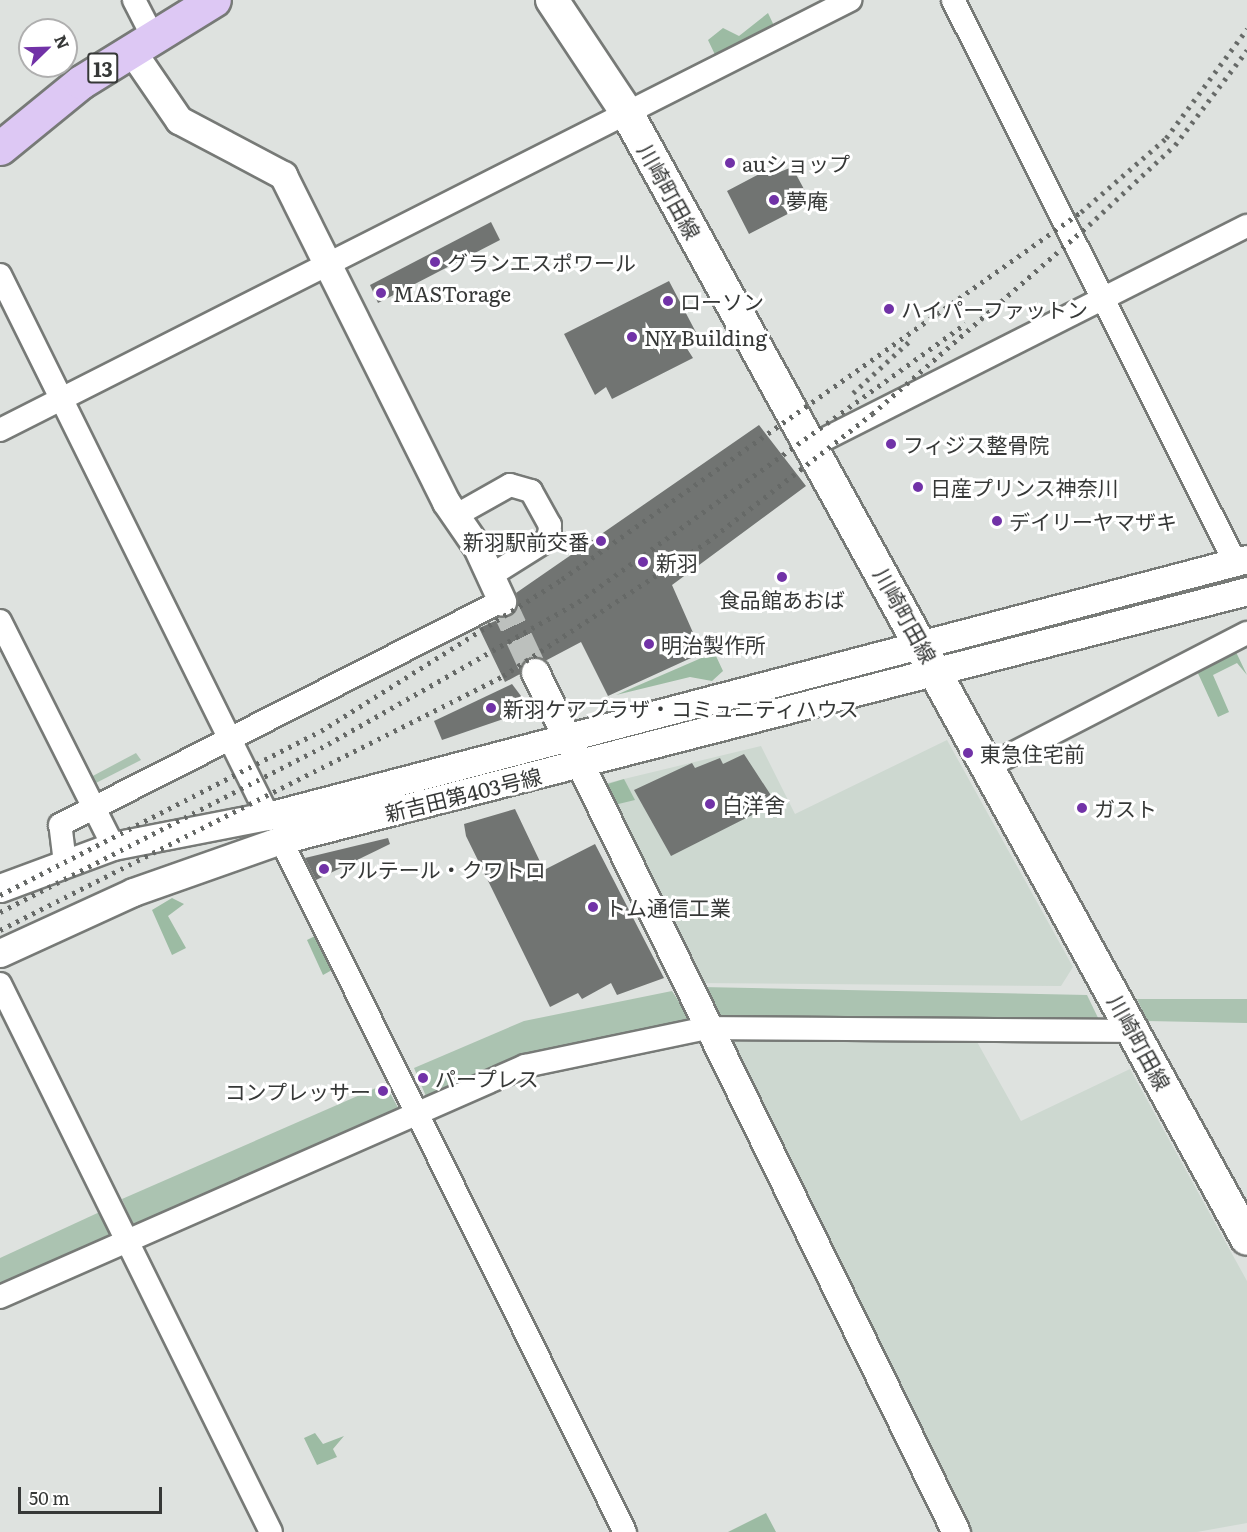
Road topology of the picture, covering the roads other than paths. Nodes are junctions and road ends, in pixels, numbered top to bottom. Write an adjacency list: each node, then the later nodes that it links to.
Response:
1 (134, 0): 6 (street)
2 (214, 0): 6 (main road, 13)
3 (552, 0): 7 (main road, 川崎町田線)
4 (850, 0): 7 (street)
5 (953, 0): 12 (street)
6 (142, 44): 8 (main road, 13); 10 (street)
7 (627, 113): 10 (street); 15 (main road, 川崎町田線)
8 (0, 148)
9 (1247, 226): 12 (street)
10 (328, 265): 13 (street); 16 (street)
11 (0, 275): 13 (street)
12 (1104, 300): 15 (street); 17 (street)
13 (63, 399): 14 (street); 27 (street)
14 (0, 430)
15 (811, 446): 23 (main road, 川崎町田線)
16 (455, 516): 18 (street); 18 (street)
17 (1241, 561): 23 (street, 新吉田第403号線)
18 (490, 576): 20 (street)
19 (1247, 591): 25 (street, 新吉田第403号線)
20 (502, 602): 27 (street)
21 (0, 621): 30 (street)
22 (1247, 633): 29 (street)
23 (922, 643): 25 (main road, 川崎町田線); 26 (street, 新吉田第403号線)
24 (535, 672): 26 (street)
25 (938, 672): 28 (street, 新吉田第403号線); 29 (main road, 川崎町田線)
26 (564, 737): 28 (street); 31 (street, 新吉田第403号線)
27 (230, 738): 30 (street); 31 (street)
28 (577, 766): 32 (street, 新吉田第403号線); 38 (street)
29 (989, 766): 39 (main road, 川崎町田線)
30 (94, 808): 33 (street); 34 (street)
31 (268, 816): 33 (street, 新吉田第403号線)
32 (281, 840): 36 (street, 新吉田第403号線); 40 (street)
33 (113, 846): 34 (street, 新吉田第403号線)
34 (65, 862): 35 (street, 新吉田第403号線)
35 (0, 888)
36 (0, 953)
37 (0, 984): 42 (street)
38 (706, 1028): 39 (street); 40 (street); 46 (street)
39 (1134, 1031): 41 (main road, 川崎町田線)
40 (417, 1114): 42 (street); 45 (street)
41 (1247, 1239)
42 (127, 1241): 43 (street); 44 (street)
43 (0, 1297)
44 (272, 1532)
45 (625, 1532)
46 (956, 1532)

